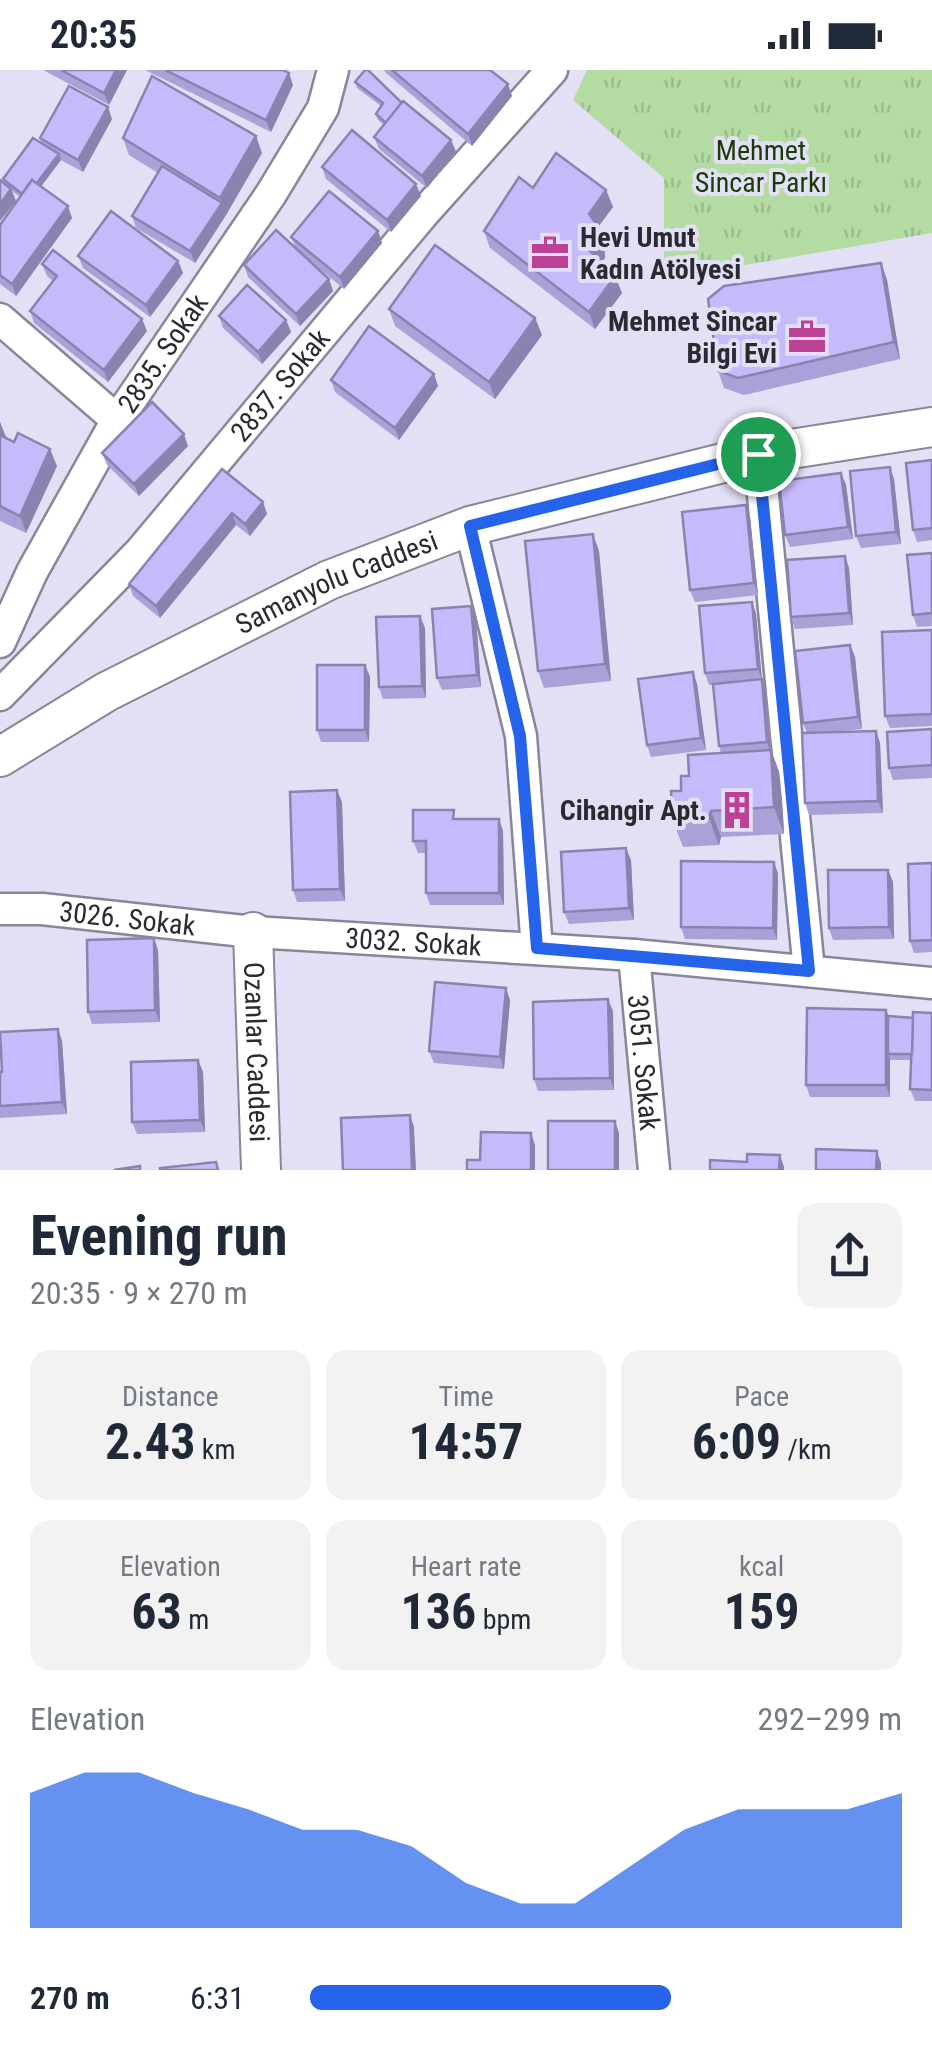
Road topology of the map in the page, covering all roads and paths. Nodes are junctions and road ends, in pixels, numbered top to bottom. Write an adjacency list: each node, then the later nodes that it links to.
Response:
1 (333, 70): 4 (street, 2835. Sokak)
2 (552, 70): 9 (street, 2837. Sokak)
3 (0, 320): 4 (street)
4 (117, 420): 8 (street, 2835. Sokak)
5 (932, 427): 6 (street, Samanyolu Caddesi)
6 (758, 454): 7 (street, Samanyolu Caddesi); 15 (street)
7 (470, 526): 10 (street, Samanyolu Caddesi); 13 (street)
8 (0, 642)
9 (0, 695)
10 (0, 757)
11 (0, 909): 12 (street, 3026. Sokak)
12 (253, 932): 13 (street, 3032. Sokak); 17 (street, Ozanlar Caddesi)
13 (537, 948): 14 (street, 3032. Sokak)
14 (634, 956): 15 (street, 3032. Sokak); 18 (street, 3051. Sokak)
15 (809, 971): 16 (street, 3032. Sokak)
16 (932, 984)
17 (261, 1170)
18 (654, 1170)

